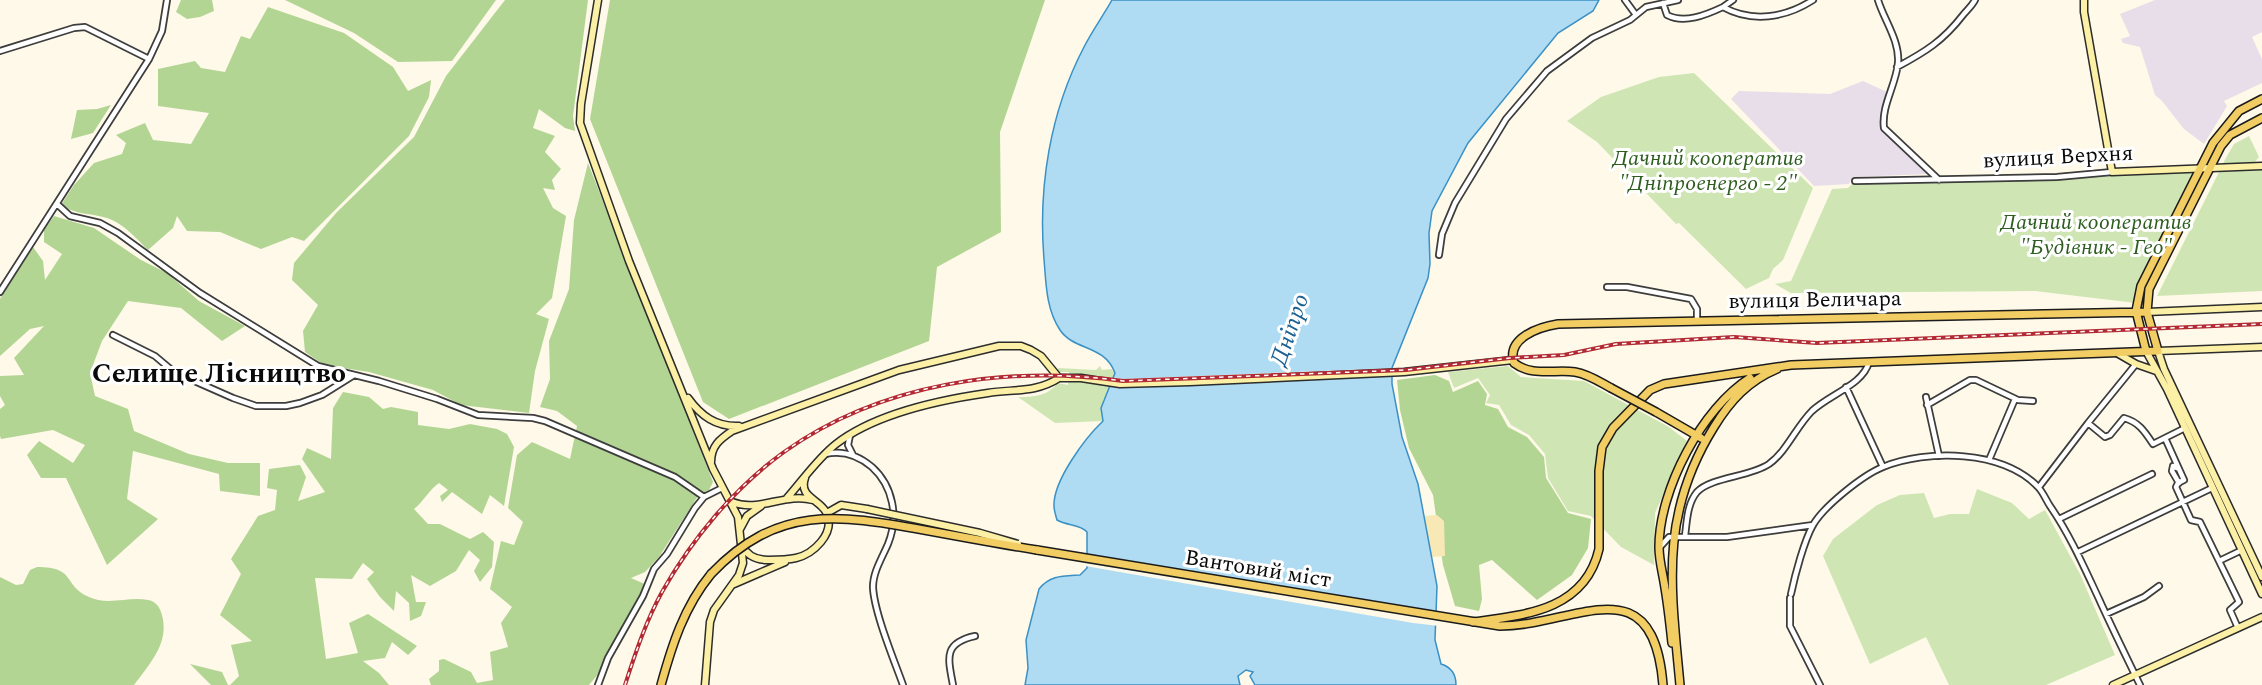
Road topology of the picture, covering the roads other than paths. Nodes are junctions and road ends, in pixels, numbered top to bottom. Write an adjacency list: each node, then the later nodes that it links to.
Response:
1 (167, 0): 14 (street)
2 (598, 0): 47 (main road)
3 (1625, 0): 12 (street)
4 (1678, 0): 10 (street)
5 (1733, 0): 11 (street)
6 (1813, 0): 11 (street)
7 (1878, 0): 15 (street)
8 (1975, 0): 15 (street)
9 (2085, 0): 23 (main road)
10 (1663, 3): 11 (street); 12 (street)
11 (1723, 7)
12 (1636, 15): 27 (street)
13 (0, 51): 14 (street)
14 (149, 59): 26 (street)
15 (1897, 67): 24 (street)
16 (2262, 99): 17 (main road)
17 (2236, 114): 19 (main road); 22 (main road)
18 (2262, 118): 19 (main road)
19 (2244, 126): 21 (main road)
20 (2262, 166): 21 (main road, вулиця Верхня)
21 (2210, 168): 22 (main road, вулиця Верхня); 31 (main road)
22 (2200, 169): 23 (main road, вулиця Верхня); 32 (main road)
23 (2112, 172): 24 (street, вулиця Верхня)
24 (1939, 180): 25 (street, вулиця Верхня)
25 (1855, 181)
26 (57, 204): 29 (street); 45 (street)
27 (1439, 255)
28 (1607, 287): 33 (street)
29 (0, 292)
30 (2262, 307): 31 (main road)
31 (2147, 312): 32 (main road, вулиця Величара); 37 (main road)
32 (2136, 314): 33 (main road, вулиця Величара); 36 (main road)
33 (1697, 320): 39 (main road, вулиця Величара)
34 (113, 335): 45 (street)
35 (2261, 348): 37 (main road)
36 (2146, 351): 37 (main road); 38 (main road); 43 (main road)
37 (2158, 351): 43 (main road)
38 (2116, 352): 40 (main road); 41 (main road)
39 (1510, 360): 46 (main road); 57 (main road, bridge)
40 (1869, 362): 42 (main road); 48 (street)
41 (2136, 364): 43 (main road); 53 (street)
42 (1791, 365): 44 (main road); 96 (main road)
43 (2160, 370): 55 (main road); 90 (main road)
44 (1772, 371): 57 (main road); 59 (main road)
45 (354, 375): 71 (street)
46 (1057, 376): 54 (main road); 56 (main road)
47 (680, 384): 54 (main road); 65 (main road)
48 (1846, 387): 64 (street); 82 (street)
49 (1926, 397): 52 (street)
50 (2015, 399): 51 (street); 52 (street); 63 (street)
51 (2033, 401)
52 (1928, 405): 62 (street)
53 (2088, 423): 58 (street); 68 (street)
54 (744, 426): 65 (main road)
55 (2185, 428): 58 (street); 70 (main road)
56 (850, 435): 60 (main road); 61 (street)
57 (1698, 435): 59 (main road); 84 (main road)
58 (2165, 438): 75 (street)
59 (1704, 442): 81 (main road)
60 (825, 454): 61 (street); 67 (main road)
61 (853, 455): 103 (street)
62 (1939, 456): 63 (street); 64 (street)
63 (1989, 460): 68 (street)
64 (1883, 467): 79 (street)
65 (713, 469): 69 (main road)
66 (2152, 474): 78 (street)
67 (807, 475): 72 (main road); 73 (main road)
68 (2039, 487): 78 (street)
69 (722, 488): 71 (street); 74 (main road)
70 (2212, 488): 75 (street); 86 (main road)
71 (705, 497): 100 (street)
72 (787, 498): 73 (main road); 76 (main road)
73 (815, 500): 77 (main road)
74 (732, 501): 76 (main road); 80 (main road)
75 (2182, 501): 87 (street); 89 (street)
76 (765, 503): 80 (main road)
77 (827, 513): 85 (main road, bridge); 88 (main road)
78 (2060, 519): 87 (street)
79 (1814, 525): 82 (street); 107 (street)
80 (740, 529): 83 (main road)
81 (1673, 536): 82 (street); 84 (street); 106 (main road)
82 (1685, 536)
83 (740, 542): 88 (main road); 91 (main road)
84 (1659, 548): 106 (main road)
85 (1037, 550): 96 (main road, Вантовий міст); 101 (main road, Вантовий міст, bridge)
86 (2242, 550): 89 (street); 93 (main road)
87 (2078, 552): 94 (street)
88 (797, 558): 91 (main road)
89 (2219, 561): 97 (street)
90 (2262, 577)
91 (731, 586): 102 (main road)
92 (2159, 586): 94 (street)
93 (2262, 594)
94 (2106, 614): 99 (street)
95 (2262, 617): 97 (main road)
96 (1473, 622): 105 (main road)
97 (2238, 627): 99 (main road)
98 (975, 636): 104 (street)
99 (2135, 675): 108 (main road); 109 (street)
100 (598, 685)
101 (661, 685)
102 (705, 685)
103 (903, 685)
104 (953, 685)
105 (1663, 685)
106 (1678, 685)
107 (1820, 685)
108 (2113, 685)
109 (2140, 685)

